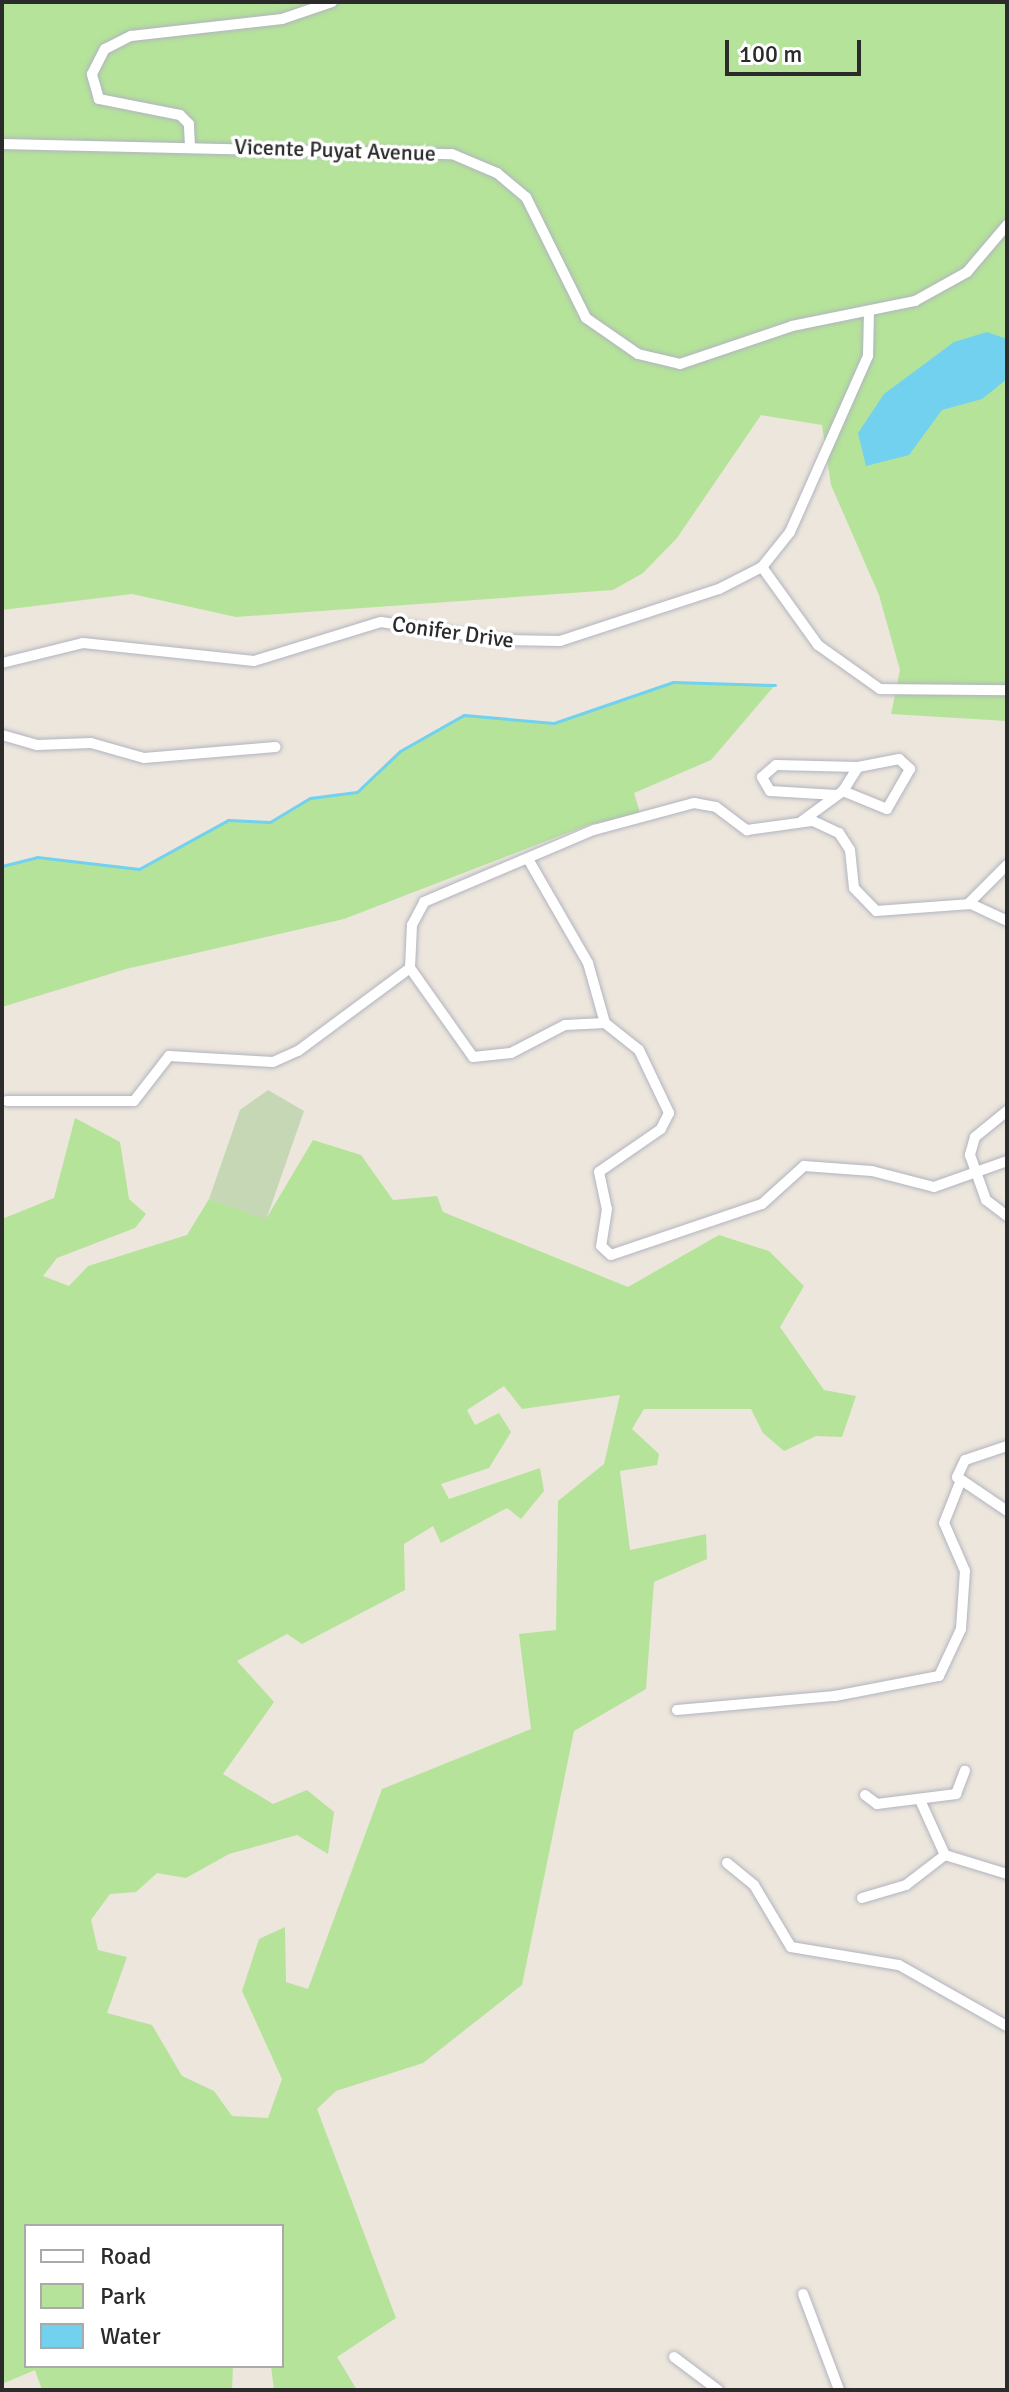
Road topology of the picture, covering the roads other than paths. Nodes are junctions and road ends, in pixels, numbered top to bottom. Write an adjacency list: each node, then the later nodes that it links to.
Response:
1 (332, 2): 3 (street)
2 (2, 144): 3 (street, Vicente Puyat Avenue)
3 (190, 146): 5 (street, Vicente Puyat Avenue)
4 (1007, 225): 5 (street, Vicente Puyat Avenue)
5 (869, 312): 6 (street, Conifer Drive)
6 (762, 567): 7 (street, Conifer Drive); 8 (street)
7 (2, 663)
8 (1007, 690)
9 (2, 735): 10 (street)
10 (276, 747)
11 (858, 767): 12 (street); 12 (street); 12 (street)
12 (840, 793): 13 (street)
13 (800, 822): 14 (street); 16 (street)
14 (528, 859): 18 (street); 19 (street)
15 (1007, 865): 16 (street)
16 (968, 904): 17 (street)
17 (1007, 921)
18 (410, 968): 19 (street); 20 (street)
19 (605, 1023): 23 (street)
20 (7, 1101)
21 (1007, 1111): 23 (street)
22 (1007, 1161): 23 (street)
23 (975, 1177): 24 (street)
24 (1007, 1216)
25 (1007, 1446): 26 (street)
26 (959, 1485): 27 (street); 28 (street)
27 (1007, 1511)
28 (677, 1710)
29 (965, 1771): 31 (street)
30 (865, 1795): 31 (street)
31 (920, 1800): 32 (street)
32 (945, 1855): 34 (street); 35 (street)
33 (727, 1863): 36 (street)
34 (1007, 1874)
35 (862, 1898)
36 (1007, 2026)
37 (803, 2294): 40 (street)
38 (674, 2357): 39 (street)
39 (718, 2390)
40 (839, 2390)

